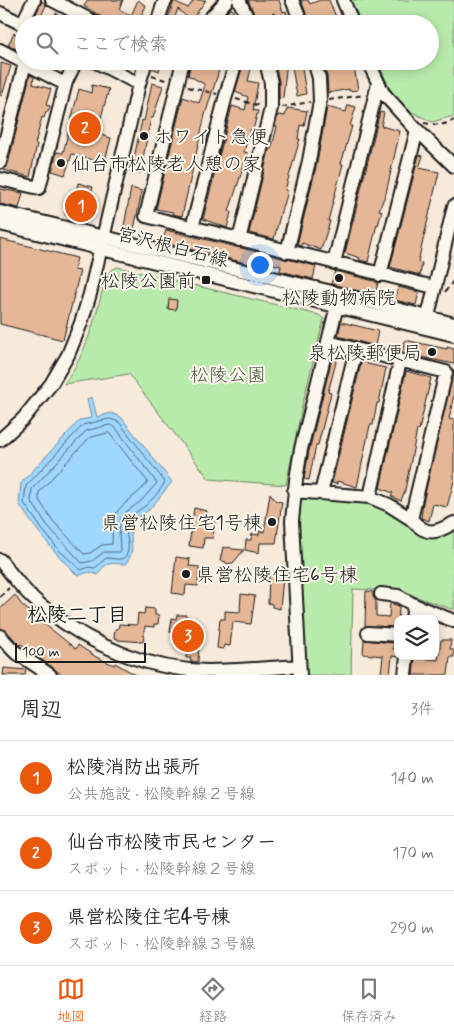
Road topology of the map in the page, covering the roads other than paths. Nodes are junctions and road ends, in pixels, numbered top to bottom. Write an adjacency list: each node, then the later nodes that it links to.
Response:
1 (34, 0): 9 (street)
2 (52, 0): 10 (street)
3 (228, 0): 12 (street)
4 (239, 0): 13 (street)
5 (292, 0): 14 (street)
6 (343, 0): 15 (street)
7 (161, 2): 11 (street)
8 (0, 13): 16 (street)
9 (27, 15)
10 (81, 15)
11 (159, 15)
12 (213, 15)
13 (246, 15)
14 (298, 15)
15 (349, 15)
16 (15, 21)
17 (0, 50): 18 (street)
18 (15, 58)
19 (23, 70): 31 (street)
20 (38, 70): 28 (street)
21 (72, 70): 28 (street)
22 (181, 70): 37 (street)
23 (233, 70): 37 (street)
24 (268, 70): 38 (street)
25 (317, 70): 40 (street)
26 (372, 70): 29 (street)
27 (142, 73): 39 (street)
28 (65, 84): 33 (street)
29 (378, 84): 30 (street); 41 (street)
30 (415, 128): 32 (street); 42 (street)
31 (0, 162)
32 (454, 166)
33 (0, 179)
34 (454, 206): 43 (street)
35 (0, 212): 39 (street)
36 (0, 224): 39 (street, 宮沢根白石線)
37 (192, 228): 38 (street)
38 (239, 240): 40 (street)
39 (102, 243): 44 (street); 52 (street)
40 (287, 252): 41 (street)
41 (334, 263): 42 (street)
42 (380, 275): 43 (street)
43 (434, 287): 45 (street)
44 (339, 300): 45 (street); 48 (street)
45 (427, 323): 46 (street); 47 (street)
46 (454, 324)
47 (454, 335)
48 (328, 342): 49 (street); 53 (street)
49 (356, 349): 50 (street); 54 (street)
50 (400, 360): 51 (street); 55 (street)
51 (450, 373): 56 (street)
52 (1, 436)
53 (294, 491): 54 (street); 69 (street)
54 (321, 493): 55 (street)
55 (370, 497): 56 (street)
56 (411, 519): 57 (street)
57 (454, 523)
58 (0, 560): 68 (street)
59 (380, 594): 60 (street)
60 (414, 604): 61 (street); 62 (street)
61 (413, 615)
62 (454, 621)
63 (368, 633): 64 (street)
64 (394, 635)
65 (0, 637): 67 (street)
66 (407, 660): 74 (street)
67 (28, 661): 72 (street); 73 (street)
68 (159, 670): 71 (street)
69 (299, 670): 70 (street)
70 (254, 672): 71 (street)
71 (206, 673)
72 (27, 675)
73 (50, 675)
74 (405, 675)

